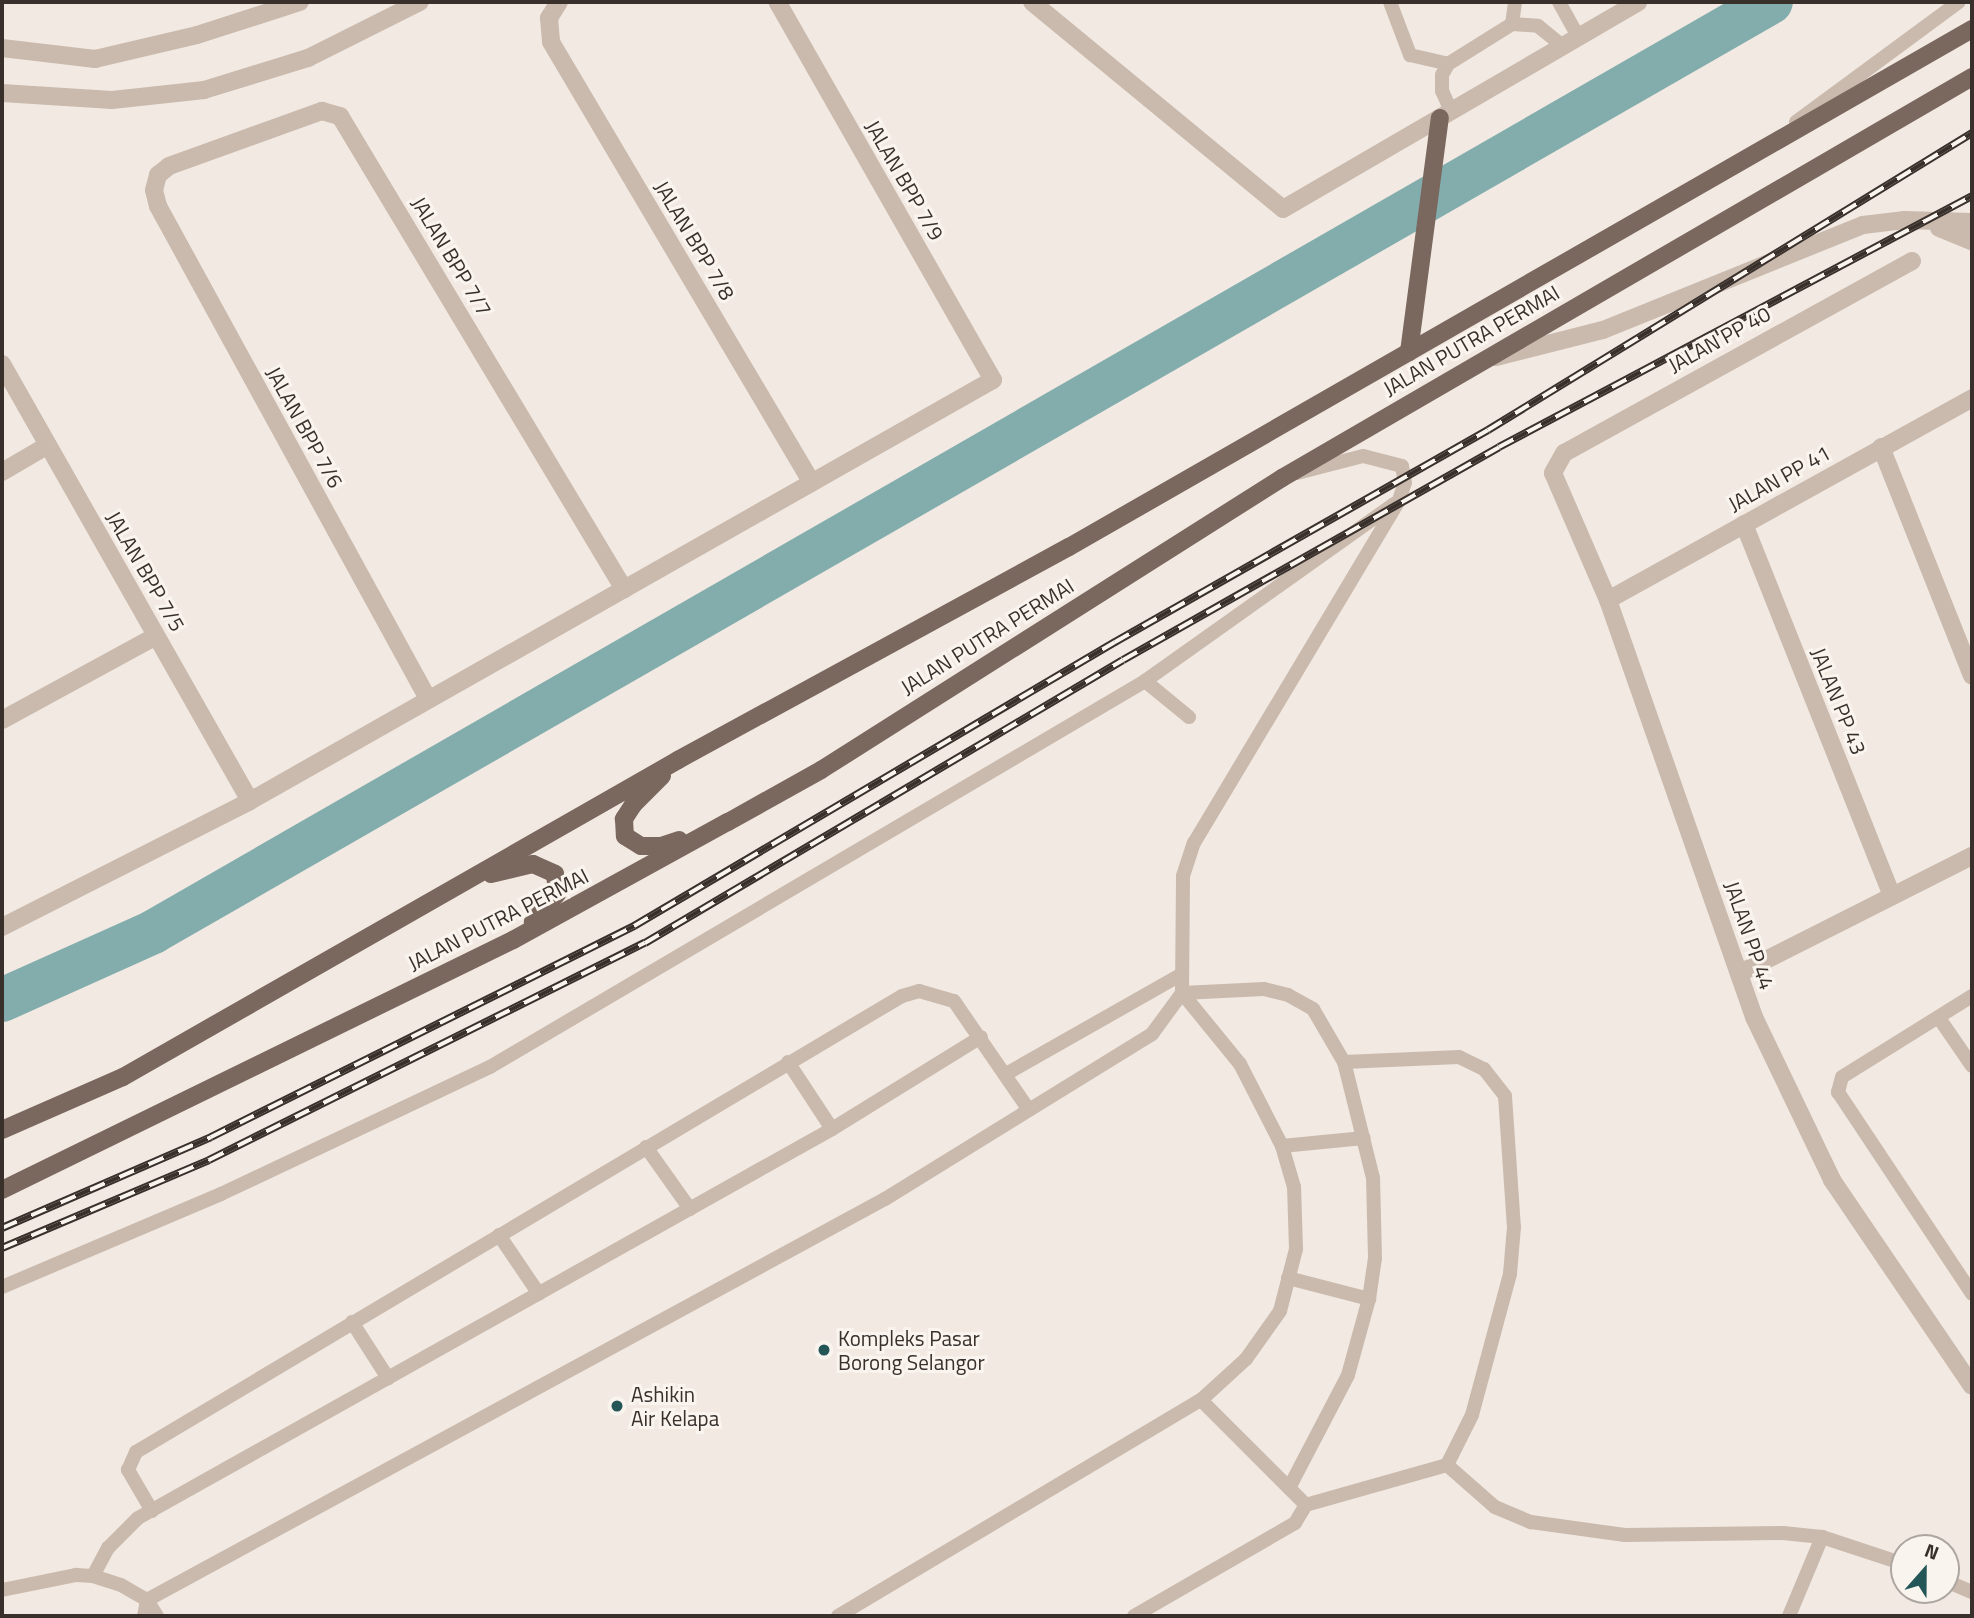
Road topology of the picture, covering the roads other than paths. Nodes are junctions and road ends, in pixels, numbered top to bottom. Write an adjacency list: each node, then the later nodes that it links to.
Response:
1 (300, 2): 14 (street)
2 (420, 2): 17 (street)
3 (559, 2): 34 (street, JALAN BPP 7/8)
4 (777, 2): 34 (street, JALAN BPP 7/9)
5 (1032, 2): 18 (street)
6 (1390, 2): 15 (lane)
7 (1515, 2): 11 (lane)
8 (1559, 2): 13 (lane)
9 (1638, 2): 13 (street)
10 (1959, 2): 19 (lane)
11 (1512, 24): 13 (lane); 15 (lane)
12 (1972, 29): 19 (main road, JALAN PUTRA PERMAI)
13 (1571, 41): 18 (street)
14 (2, 48)
15 (1448, 64): 18 (lane)
16 (1972, 77): 26 (main road, JALAN PUTRA PERMAI)
17 (2, 93)
18 (1446, 114): 25 (main road)
19 (1747, 158): 25 (main road, JALAN PUTRA PERMAI)
20 (158, 175): 37 (street, JALAN BPP 7/7); 42 (street, JALAN BPP 7/6)
21 (1905, 220): 22 (street); 23 (street); 26 (street)
22 (1972, 222)
23 (1972, 241)
24 (1912, 261): 31 (street, JALAN PP 40)
25 (1409, 352): 45 (main road, JALAN PUTRA PERMAI)
26 (1479, 361): 33 (main road, JALAN PUTRA PERMAI)
27 (2, 364): 29 (street, JALAN BPP 7/5)
28 (1972, 398): 30 (street, JALAN PP 41)
29 (48, 445): 32 (street); 39 (street, JALAN BPP 7/5)
30 (1881, 447): 36 (street, JALAN PP 41); 40 (street)
31 (1555, 466): 38 (street, JALAN PP 44)
32 (2, 472)
33 (1282, 478): 35 (lane); 47 (main road, JALAN PUTRA PERMAI)
34 (812, 483): 37 (street)
35 (1399, 500): 41 (lane); 54 (lane)
36 (1744, 524): 38 (street, JALAN PP 41); 50 (street, JALAN PP 43)
37 (624, 589): 42 (street)
38 (1608, 600): 53 (street, JALAN PP 44)
39 (156, 636): 44 (street); 46 (street, JALAN BPP 7/5)
40 (1972, 676)
41 (1145, 681): 43 (lane); 73 (lane)
42 (427, 697): 46 (street)
43 (1189, 717)
44 (2, 720)
45 (678, 760): 47 (main road); 49 (main road, JALAN PUTRA PERMAI)
46 (250, 801): 51 (street)
47 (729, 822): 52 (main road, JALAN PUTRA PERMAI)
48 (1972, 856): 50 (street)
49 (458, 884): 52 (main road); 65 (main road, JALAN PUTRA PERMAI)
50 (1892, 895): 53 (street)
51 (2, 928)
52 (513, 940): 69 (main road, JALAN PUTRA PERMAI)
53 (1740, 973): 79 (street, JALAN PP 44)
54 (1182, 974): 55 (lane); 62 (lane)
55 (1182, 993): 60 (lane); 63 (lane); 67 (lane)
56 (1972, 996): 57 (lane)
57 (1939, 1018): 61 (lane); 75 (lane)
58 (981, 1037): 59 (lane); 62 (lane); 64 (lane)
59 (788, 1062): 64 (lane); 68 (lane)
60 (1344, 1062): 66 (lane); 81 (lane)
61 (1972, 1066)
62 (1006, 1074): 63 (lane)
63 (1029, 1110): 89 (lane)
64 (832, 1129): 70 (lane)
65 (2, 1130)
66 (1364, 1138): 67 (lane); 76 (lane)
67 (1282, 1146): 72 (lane)
68 (646, 1147): 70 (lane); 71 (lane)
69 (2, 1190)
70 (690, 1209): 74 (lane)
71 (499, 1235): 74 (lane); 77 (lane)
72 (1288, 1278): 76 (lane); 80 (lane)
73 (2, 1287)
74 (539, 1294): 78 (lane)
75 (1972, 1294)
76 (1369, 1298): 82 (lane)
77 (352, 1322): 78 (lane); 84 (lane)
78 (388, 1378): 84 (lane)
79 (1972, 1386)
80 (1201, 1400): 82 (lane); 92 (lane)
81 (1447, 1465): 83 (lane); 85 (lane)
82 (1289, 1488): 83 (lane)
83 (1306, 1504): 93 (lane)
84 (152, 1511): 87 (lane)
85 (1822, 1537): 86 (lane); 94 (lane)
86 (1890, 1559)
87 (93, 1576): 88 (lane); 89 (lane)
88 (2, 1590)
89 (147, 1600): 90 (lane); 91 (lane)
90 (144, 1616)
91 (157, 1616)
92 (838, 1616)
93 (1134, 1616)
94 (1789, 1616)

